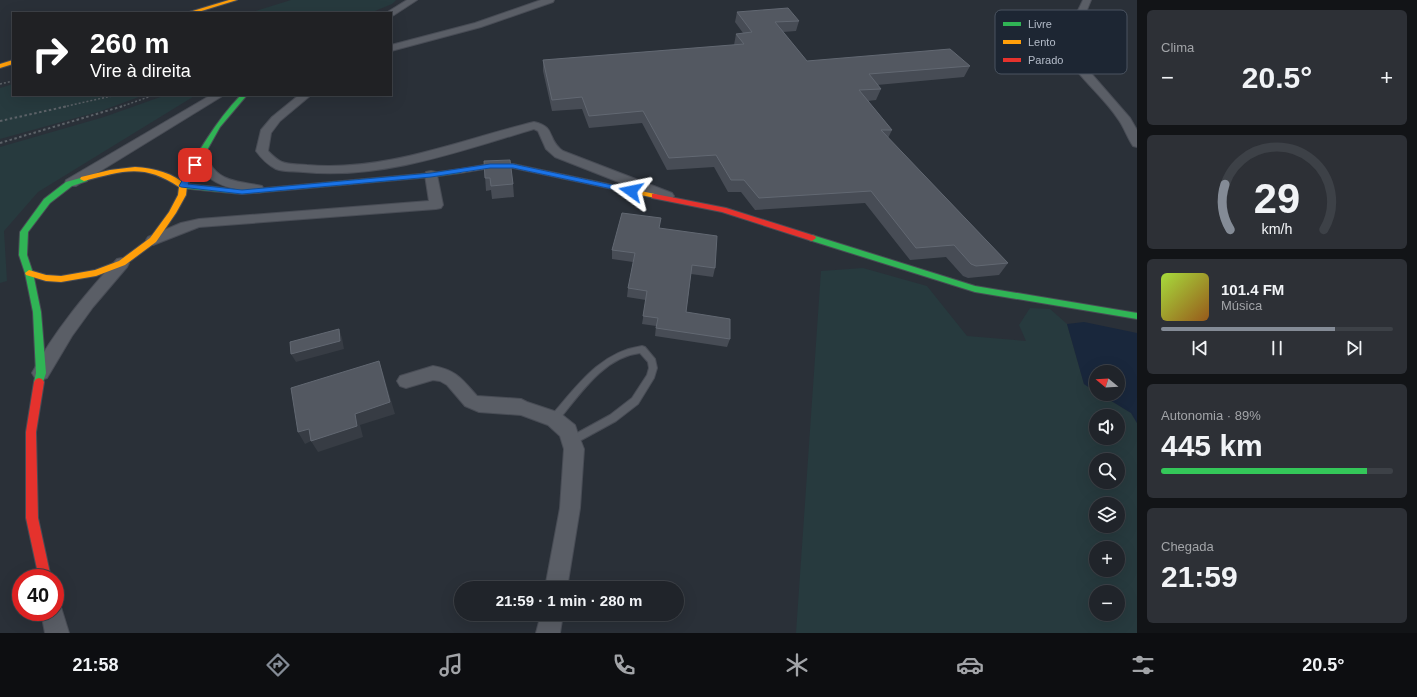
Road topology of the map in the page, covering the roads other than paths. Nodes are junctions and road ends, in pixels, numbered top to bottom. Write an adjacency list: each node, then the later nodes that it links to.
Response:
1 (235, 0): 6 (street)
2 (413, 0): 7 (street)
3 (550, 0): 8 (street)
4 (1087, 0): 5 (street)
5 (1083, 10)
6 (193, 12)
7 (392, 12)
8 (392, 48)
9 (12, 62): 10 (street)
10 (0, 66)
11 (1087, 74): 15 (street)
12 (217, 96): 18 (street)
13 (243, 96): 16 (street)
14 (305, 96): 21 (street)
15 (1137, 143)
16 (200, 154): 19 (street); 20 (street)
17 (431, 175): 20 (street); 21 (street); 22 (street)
18 (69, 184): 19 (street); 24 (street)
19 (183, 186): 20 (street); 22 (street)
20 (264, 190)
21 (674, 199): 25 (street)
22 (153, 240): 23 (street)
23 (122, 263): 24 (street); 26 (street)
24 (29, 273): 26 (street)
25 (1137, 316)
26 (42, 373): 30 (street)
27 (406, 381): 28 (street)
28 (554, 418): 29 (street); 29 (lane)
29 (571, 441): 31 (street)
30 (43, 569)
31 (557, 581)
32 (54, 621): 34 (street)
33 (551, 621): 35 (street)
34 (57, 633)
35 (548, 633)

